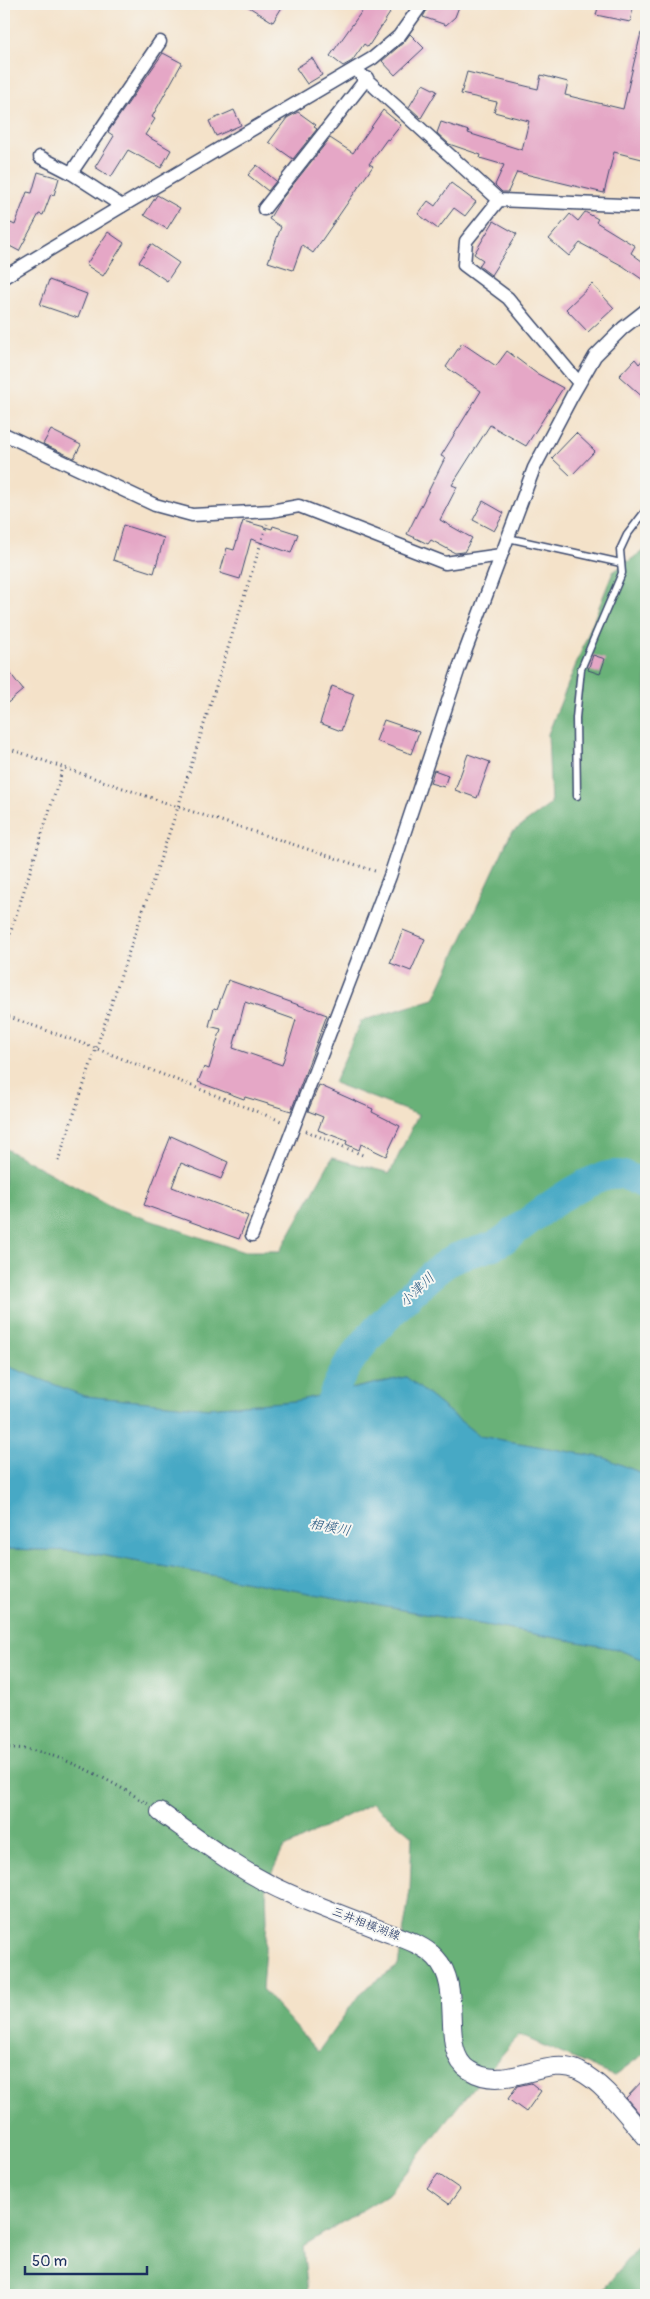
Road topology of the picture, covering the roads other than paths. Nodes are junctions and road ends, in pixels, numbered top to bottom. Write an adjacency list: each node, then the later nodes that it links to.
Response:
1 (422, 4): 3 (street)
2 (160, 42): 6 (street)
3 (355, 69): 4 (street); 8 (street)
4 (367, 78): 7 (street); 10 (street)
5 (40, 157): 6 (street)
6 (71, 173): 8 (street)
7 (499, 200): 9 (street); 13 (street)
8 (122, 206): 11 (street)
9 (646, 206)
10 (264, 209)
11 (4, 278)
12 (646, 310): 13 (street)
13 (580, 383): 16 (street)
14 (4, 434): 17 (street)
15 (646, 510): 18 (lane)
16 (508, 538): 17 (street); 18 (lane)
17 (502, 555): 20 (street)
18 (621, 563): 19 (lane)
19 (577, 796)
20 (252, 1235)
21 (160, 1812): 22 (main road, 三井相模湖線)
22 (646, 2137)

